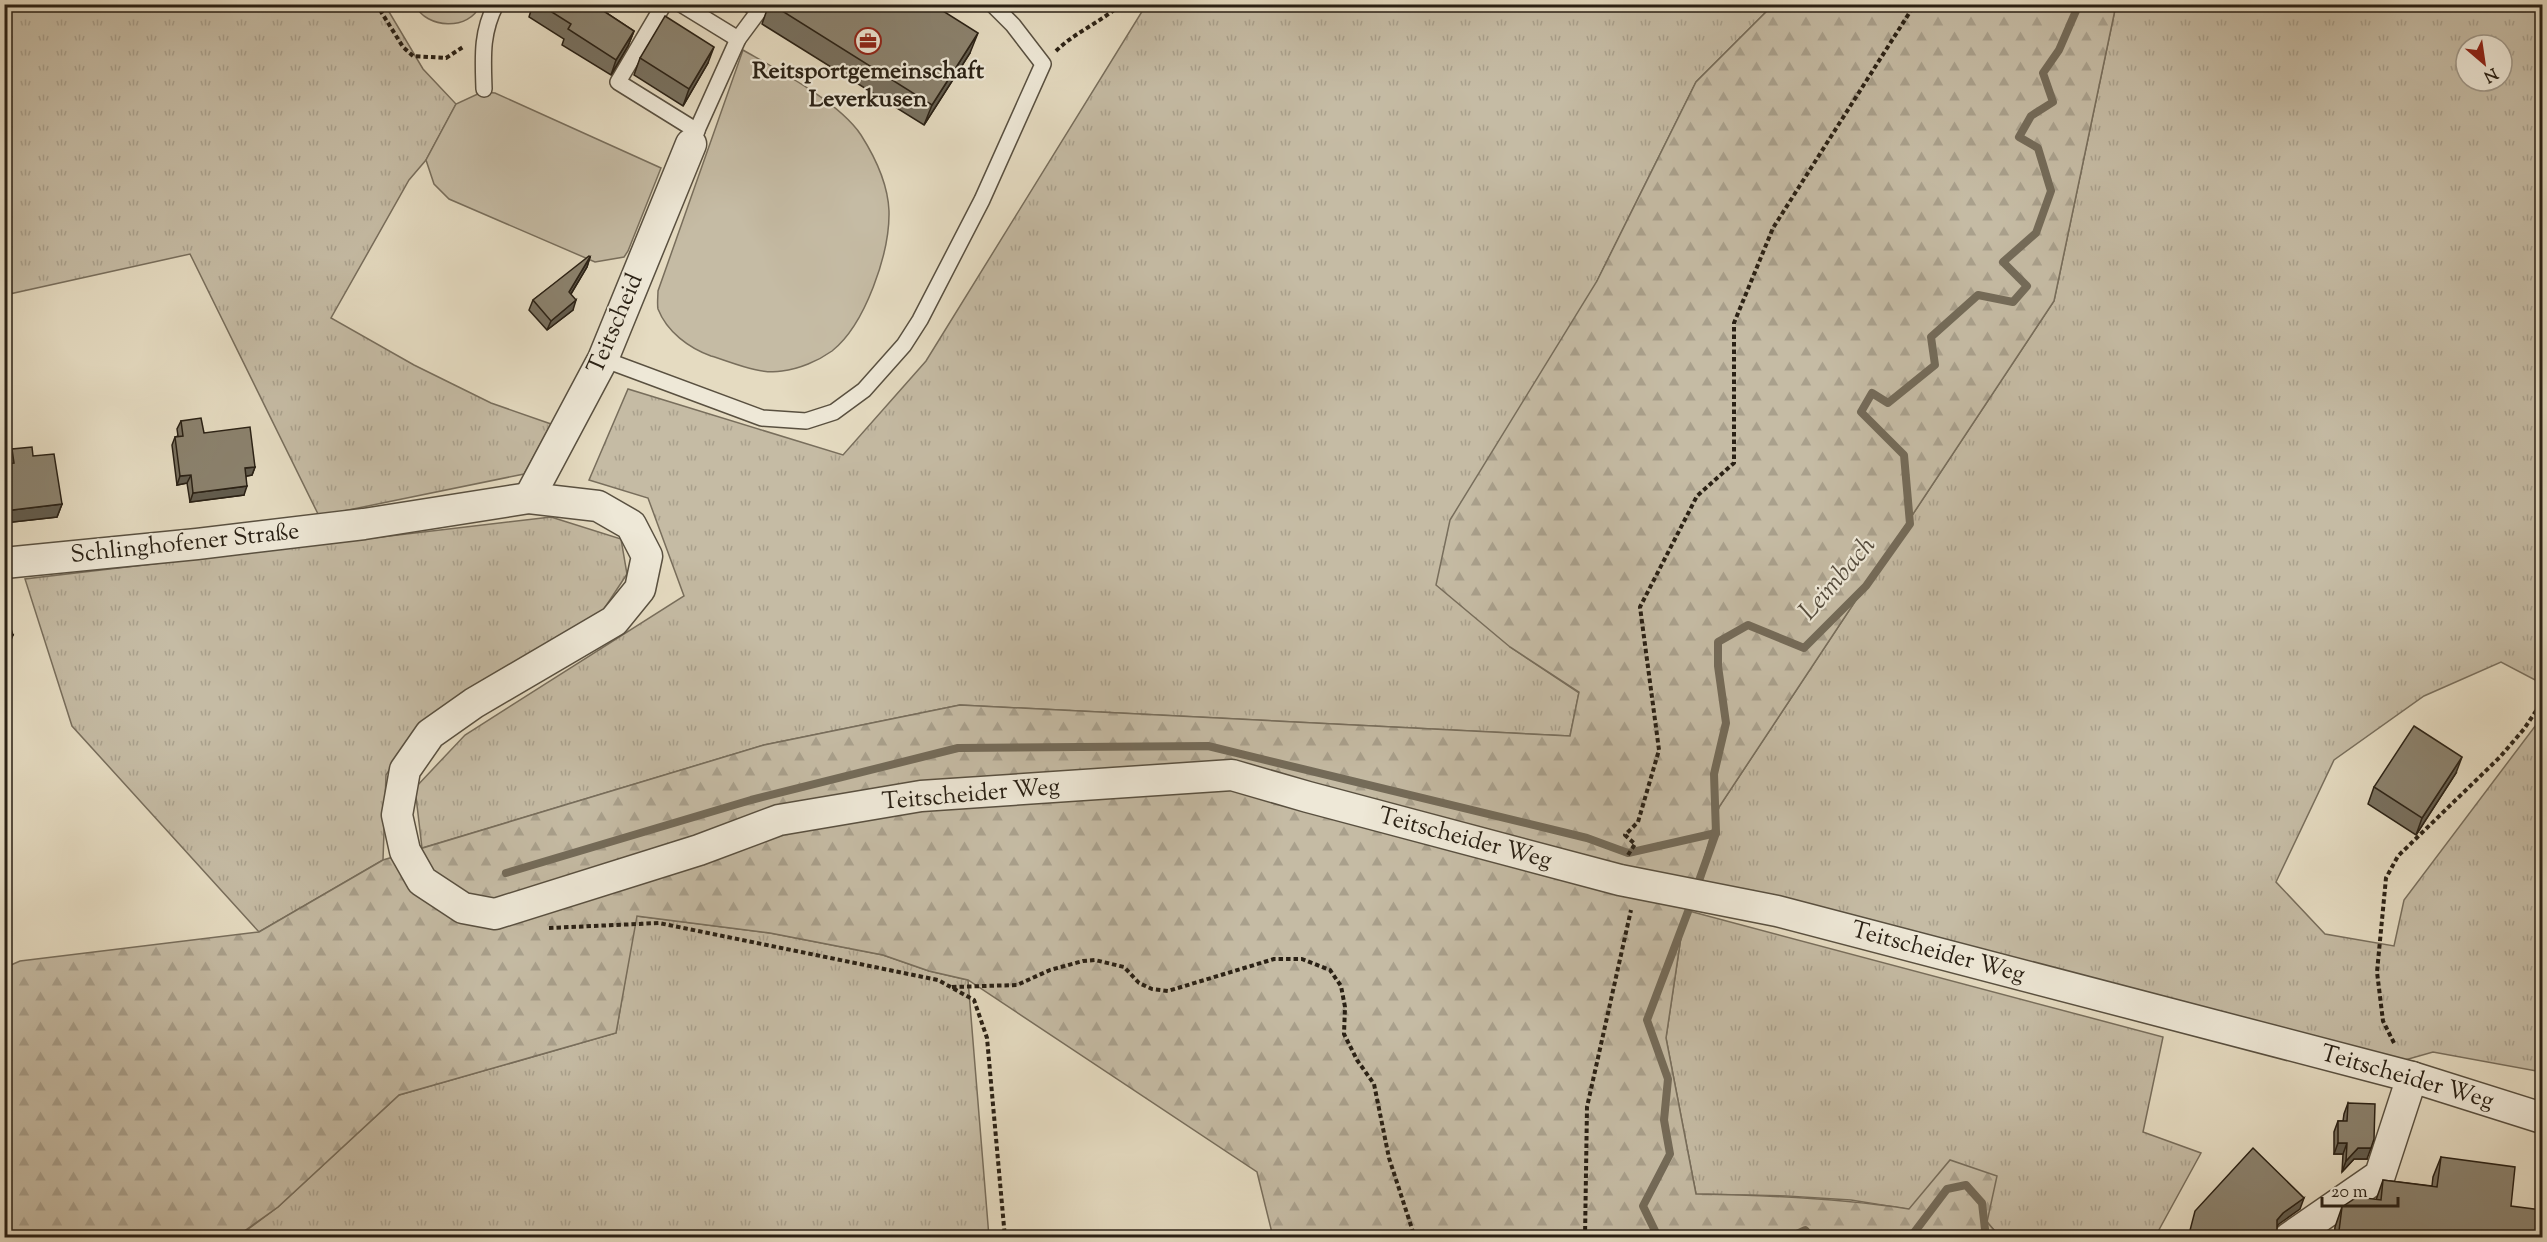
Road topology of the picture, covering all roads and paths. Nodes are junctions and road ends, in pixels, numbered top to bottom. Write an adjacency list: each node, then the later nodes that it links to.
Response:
1 (496, 4): 9 (lane)
2 (664, 4): 13 (lane)
3 (681, 4): 10 (lane)
4 (764, 4): 10 (lane)
5 (992, 4): 11 (lane)
6 (1121, 4): 11 (path)
7 (1915, 4): 18 (path)
8 (380, 10): 9 (path)
9 (486, 23): 12 (lane)
10 (738, 39): 13 (lane)
11 (1043, 64): 14 (lane)
12 (484, 89)
13 (694, 137): 14 (street, Teitscheid)
14 (603, 359): 15 (street, Teitscheid)
15 (529, 498): 16 (street, Schlinghofener Straße); 19 (street, Teitscheider Weg)
16 (4, 562)
17 (2542, 702): 22 (path)
18 (1628, 853)
19 (1646, 885): 22 (street, Teitscheider Weg); 26 (path)
20 (538, 928): 21 (path)
21 (951, 987): 24 (path); 25 (path)
22 (2412, 1077): 23 (street, Teitscheider Weg); 27 (street)
23 (2542, 1118)
24 (1005, 1238)
25 (1415, 1238)
26 (1585, 1238)
27 (2289, 1238)

